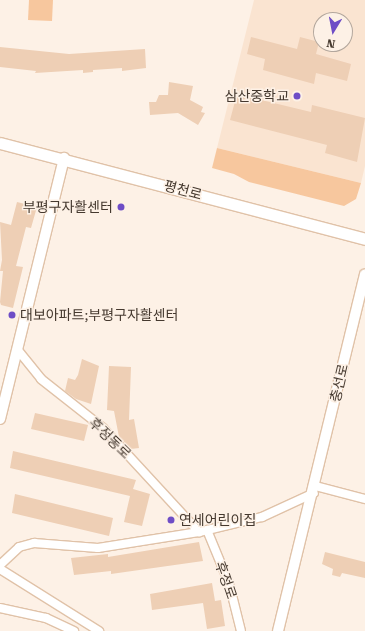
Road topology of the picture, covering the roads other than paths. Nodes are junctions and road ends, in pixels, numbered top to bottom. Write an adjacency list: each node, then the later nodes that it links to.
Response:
1 (0, 143): 2 (main road, 평천로)
2 (64, 158): 3 (main road, 평천로); 5 (street)
3 (365, 239)
4 (365, 274): 7 (street, 충선로)
5 (17, 349): 6 (street); 9 (street, 후정동로)
6 (0, 418)
7 (315, 489): 8 (street); 9 (street); 16 (street, 충선로)
8 (365, 498)
9 (203, 531): 10 (street); 15 (street, 후정로)
10 (0, 565)
11 (0, 569): 14 (street)
12 (0, 608): 13 (street)
13 (74, 631)
14 (99, 631)
15 (241, 631)
16 (278, 631)

